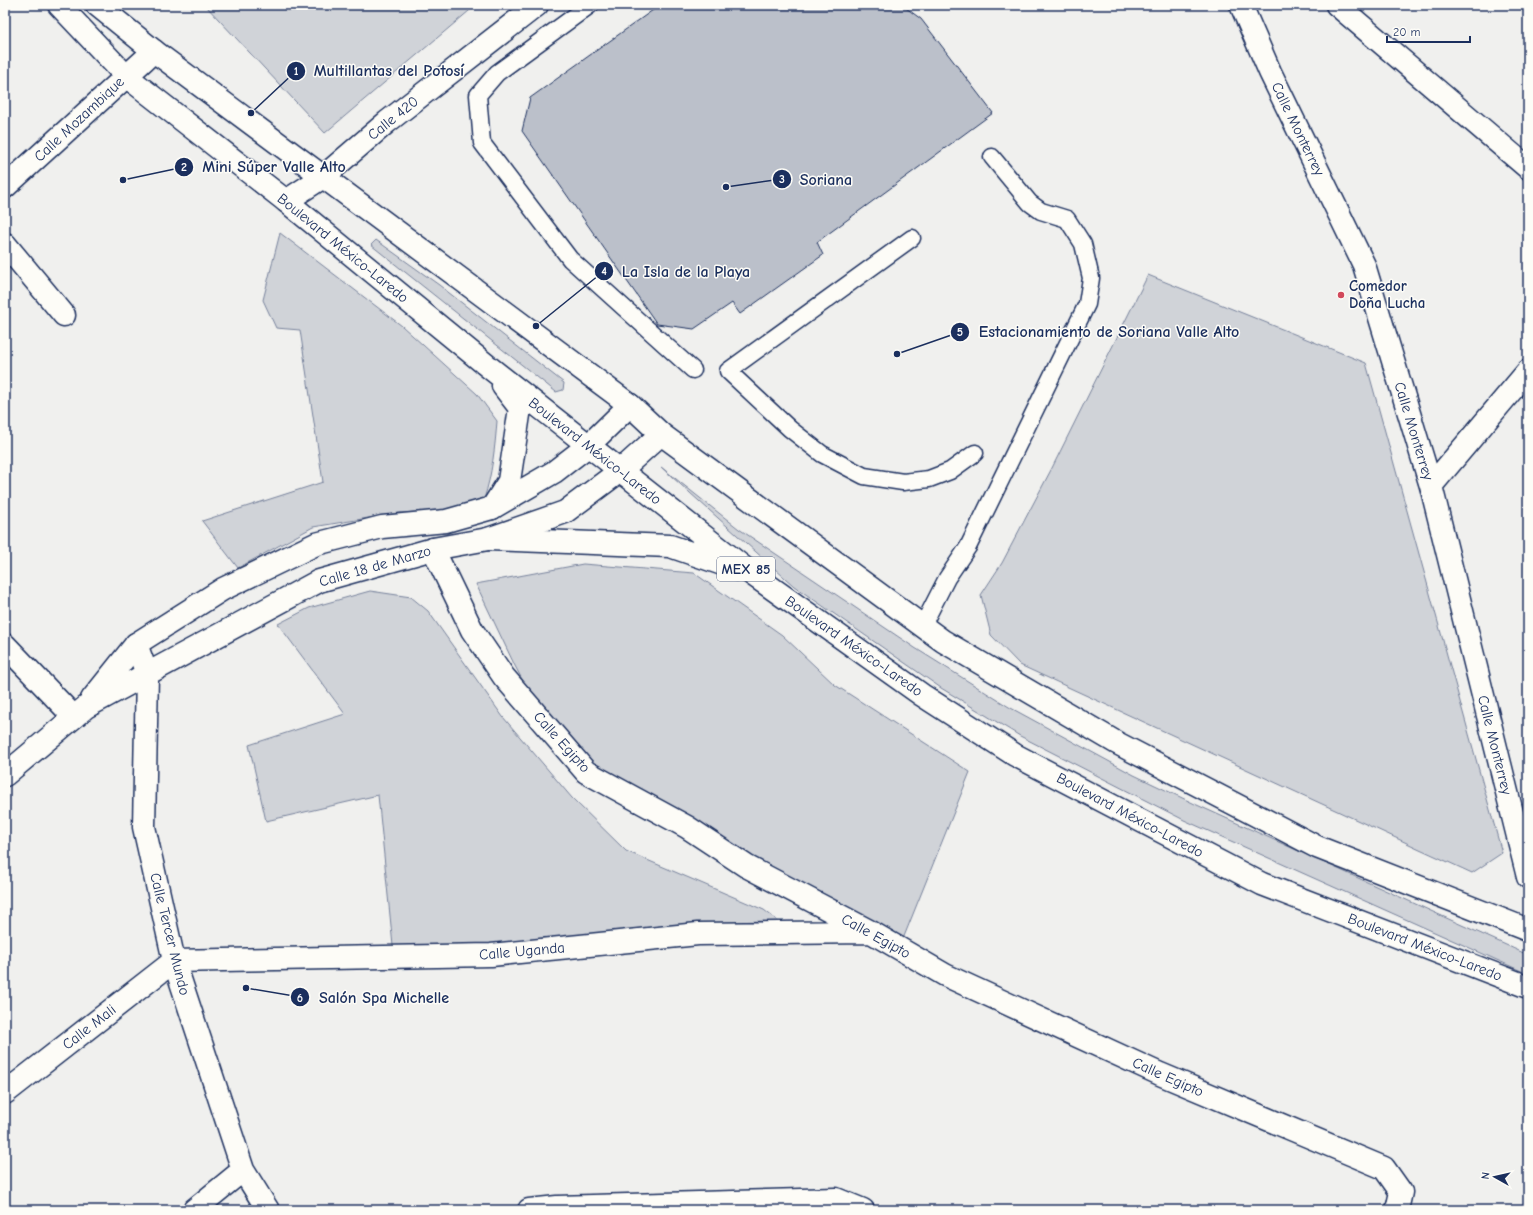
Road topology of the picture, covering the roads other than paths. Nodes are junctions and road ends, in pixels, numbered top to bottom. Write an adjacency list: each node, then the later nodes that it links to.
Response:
1 (59, 5): 8 (street, Boulevard México-Laredo / MEX 85)
2 (97, 5): 7 (street)
3 (537, 5): 11 (street, Calle 420)
4 (590, 5): 18 (lane)
5 (1241, 5): 25 (street, Calle Monterrey)
6 (1338, 5): 10 (street)
7 (154, 51): 8 (street, Calle Mozambique); 11 (street)
8 (126, 76): 12 (street, Calle Mozambique); 13 (street, Boulevard México-Laredo / MEX 85)
9 (992, 157): 30 (lane)
10 (1528, 168)
11 (323, 176): 13 (street, Calle 420); 20 (street)
12 (5, 187)
13 (286, 201): 17 (street, Boulevard México-Laredo / MEX 85)
14 (912, 238): 23 (lane)
15 (5, 244): 16 (street)
16 (64, 315)
17 (490, 368): 22 (street, Boulevard México-Laredo / MEX 85); 26 (street)
18 (694, 370)
19 (1528, 371): 25 (street)
20 (630, 405): 21 (street); 22 (street, Calle 18 de Marzo)
21 (661, 434): 24 (street, Calle 18 de Marzo); 30 (street)
22 (589, 444): 24 (street, Boulevard México-Laredo / MEX 85); 26 (street, Calle 18 de Marzo)
23 (975, 453)
24 (620, 471): 27 (street, Calle 18 de Marzo); 29 (street, Boulevard México-Laredo / MEX 85)
25 (1431, 486): 36 (street, Calle Monterrey)
26 (492, 508): 31 (street, Calle 18 de Marzo)
27 (488, 539): 28 (street, Calle 18 de Marzo); 29 (street)
28 (433, 548): 33 (street, Calle 18 de Marzo); 38 (street, Calle Egipto)
29 (752, 574): 40 (street, Boulevard México-Laredo / MEX 85)
30 (923, 625): 37 (street)
31 (136, 644): 33 (street, Calle Tercer Mundo); 34 (street, Calle 18 de Marzo)
32 (5, 645): 34 (street)
33 (147, 674): 34 (street, Calle 18 de Marzo); 39 (street, Calle Tercer Mundo)
34 (80, 712): 35 (street, Calle 18 de Marzo)
35 (5, 775)
36 (1528, 877)
37 (1528, 930)
38 (871, 932): 39 (street, Calle Uganda); 47 (street, Calle Egipto)
39 (174, 961): 41 (street, Calle Mali); 42 (street, Calle Tercer Mundo)
40 (1528, 987)
41 (5, 1093)
42 (243, 1170): 43 (street); 44 (street, Calle Tercer Mundo)
43 (194, 1210)
44 (268, 1210)
45 (528, 1210): 46 (street)
46 (863, 1210)
47 (1397, 1210)

